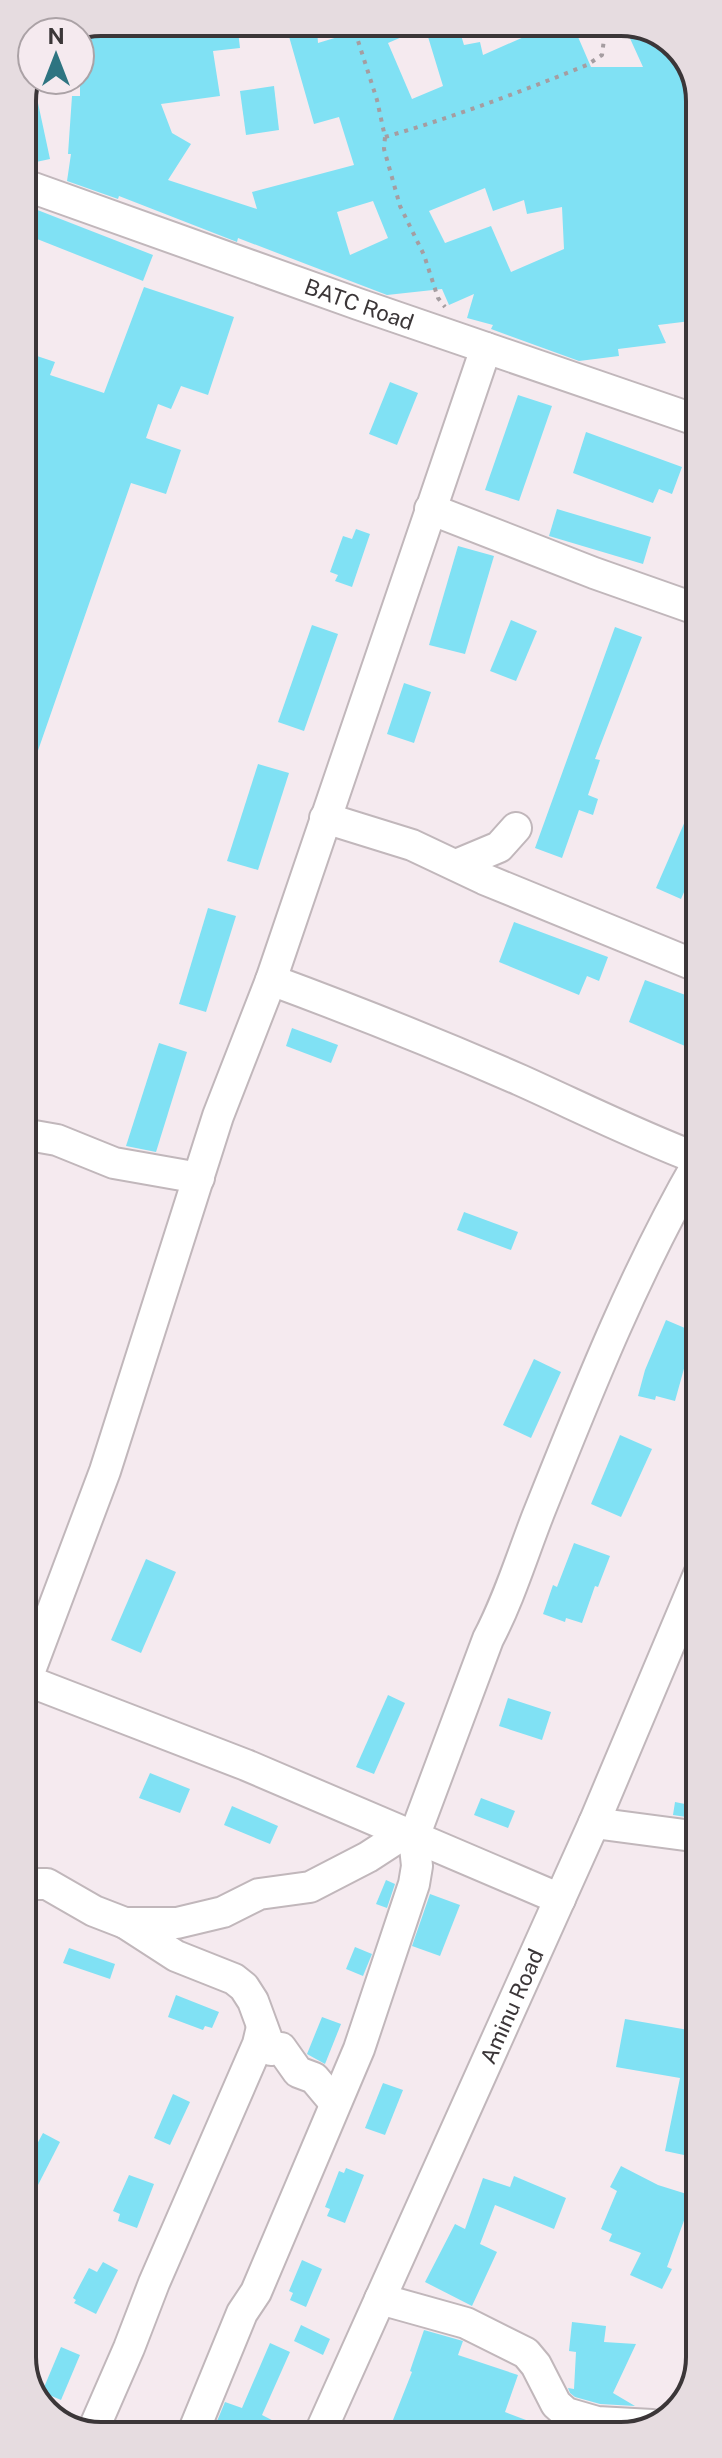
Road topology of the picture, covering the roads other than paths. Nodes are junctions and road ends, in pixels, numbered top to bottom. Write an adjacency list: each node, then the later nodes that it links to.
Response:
1 (36, 189): 2 (street, BATC Road)
2 (486, 348): 3 (street, BATC Road); 4 (street)
3 (686, 417)
4 (430, 509): 5 (street); 6 (street)
5 (686, 605)
6 (325, 818): 8 (street); 10 (street)
7 (516, 828): 8 (street)
8 (456, 865): 9 (street)
9 (686, 962)
10 (271, 980): 12 (street); 13 (street)
11 (36, 1136): 13 (street)
12 (686, 1155)
13 (199, 1178): 16 (street)
14 (686, 1183): 19 (street)
15 (686, 1605): 18 (street, Aminu Road)
16 (36, 1652)
17 (36, 1687): 19 (street)
18 (594, 1823): 20 (street); 22 (street, Aminu Road)
19 (410, 1835): 22 (street); 23 (street); 25 (street)
20 (686, 1835)
21 (36, 1884): 23 (street)
22 (560, 1899): 26 (street, Aminu Road)
23 (125, 1923): 24 (street)
24 (263, 2040): 25 (street); 27 (street)
25 (335, 2103): 28 (street)
26 (380, 2299): 29 (street, Aminu Road); 30 (street)
27 (97, 2422)
28 (197, 2422)
29 (325, 2422)
30 (597, 2422)

